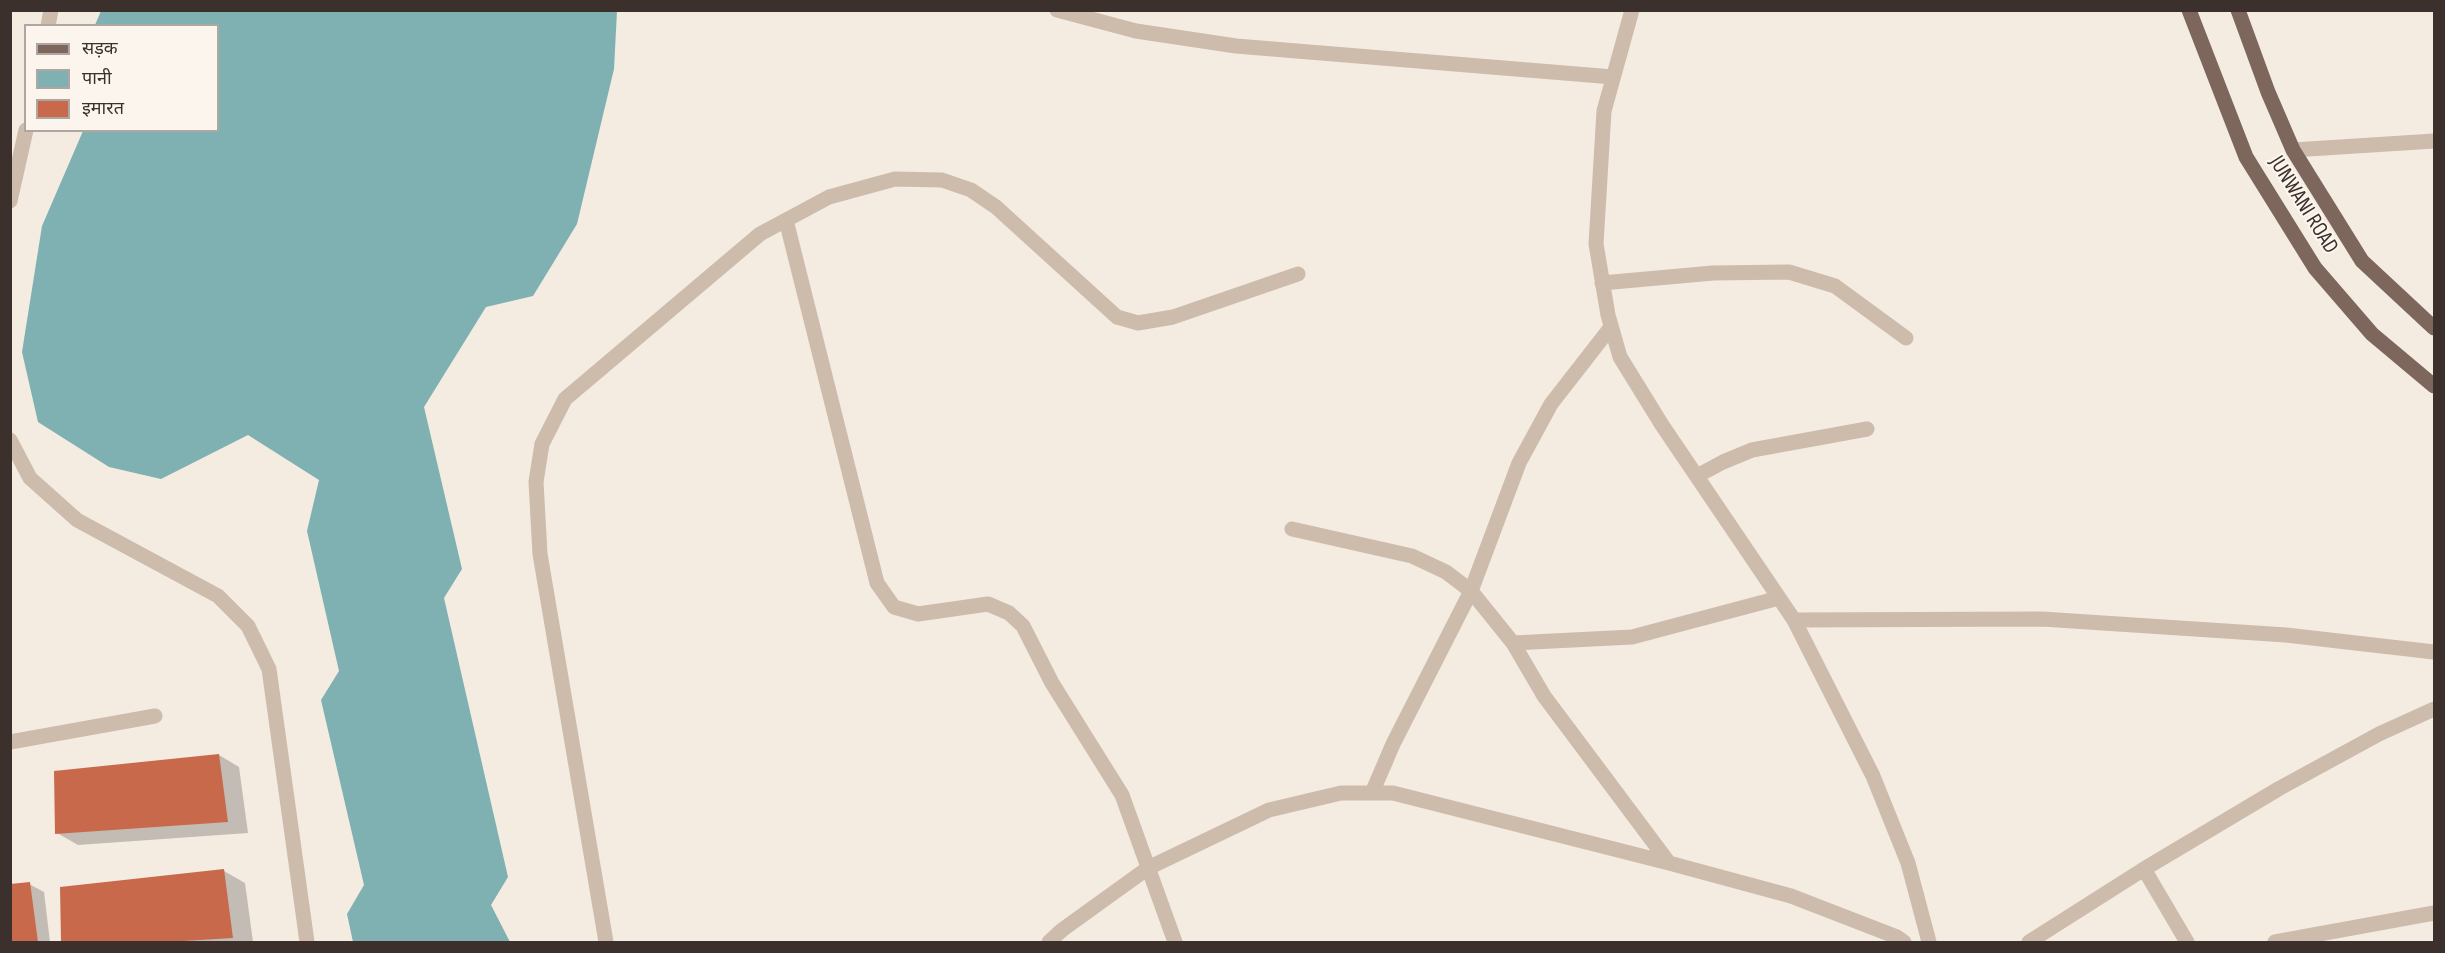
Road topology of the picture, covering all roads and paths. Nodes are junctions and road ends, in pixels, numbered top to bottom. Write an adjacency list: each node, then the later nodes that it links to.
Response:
1 (1057, 10): 5 (street)
2 (1632, 10): 5 (street)
3 (2189, 10): 16 (main road, JUNWANI ROAD)
4 (2238, 10): 8 (main road, JUNWANI ROAD)
5 (1613, 77): 12 (street)
6 (26, 132): 9 (street)
7 (2434, 141): 8 (street)
8 (2293, 150): 14 (main road, JUNWANI ROAD)
9 (10, 201)
10 (786, 220): 11 (street); 31 (street); 35 (street)
11 (1298, 274)
12 (1602, 283): 13 (street); 15 (street)
13 (1611, 327): 19 (street); 21 (street)
14 (2434, 328)
15 (1905, 338)
16 (2434, 386)
17 (1867, 429): 19 (street)
18 (10, 440): 34 (street)
19 (1697, 476): 22 (street)
20 (1292, 529): 21 (street)
21 (1471, 591): 24 (street); 29 (street)
22 (1779, 598): 23 (street); 24 (street)
23 (1794, 620): 25 (street); 39 (street)
24 (1513, 643): 30 (street)
25 (2434, 652)
26 (2434, 709): 32 (street)
27 (155, 716): 28 (street)
28 (10, 742)
29 (1372, 793): 30 (street); 31 (street)
30 (1669, 863): 38 (street)
31 (1148, 868): 36 (street); 37 (street)
32 (2144, 870): 40 (street); 41 (street)
33 (2434, 913): 42 (street)
34 (307, 942)
35 (606, 942)
36 (1049, 942)
37 (1175, 942)
38 (1904, 942)
39 (1929, 942)
40 (2029, 942)
41 (2187, 942)
42 (2275, 942)

